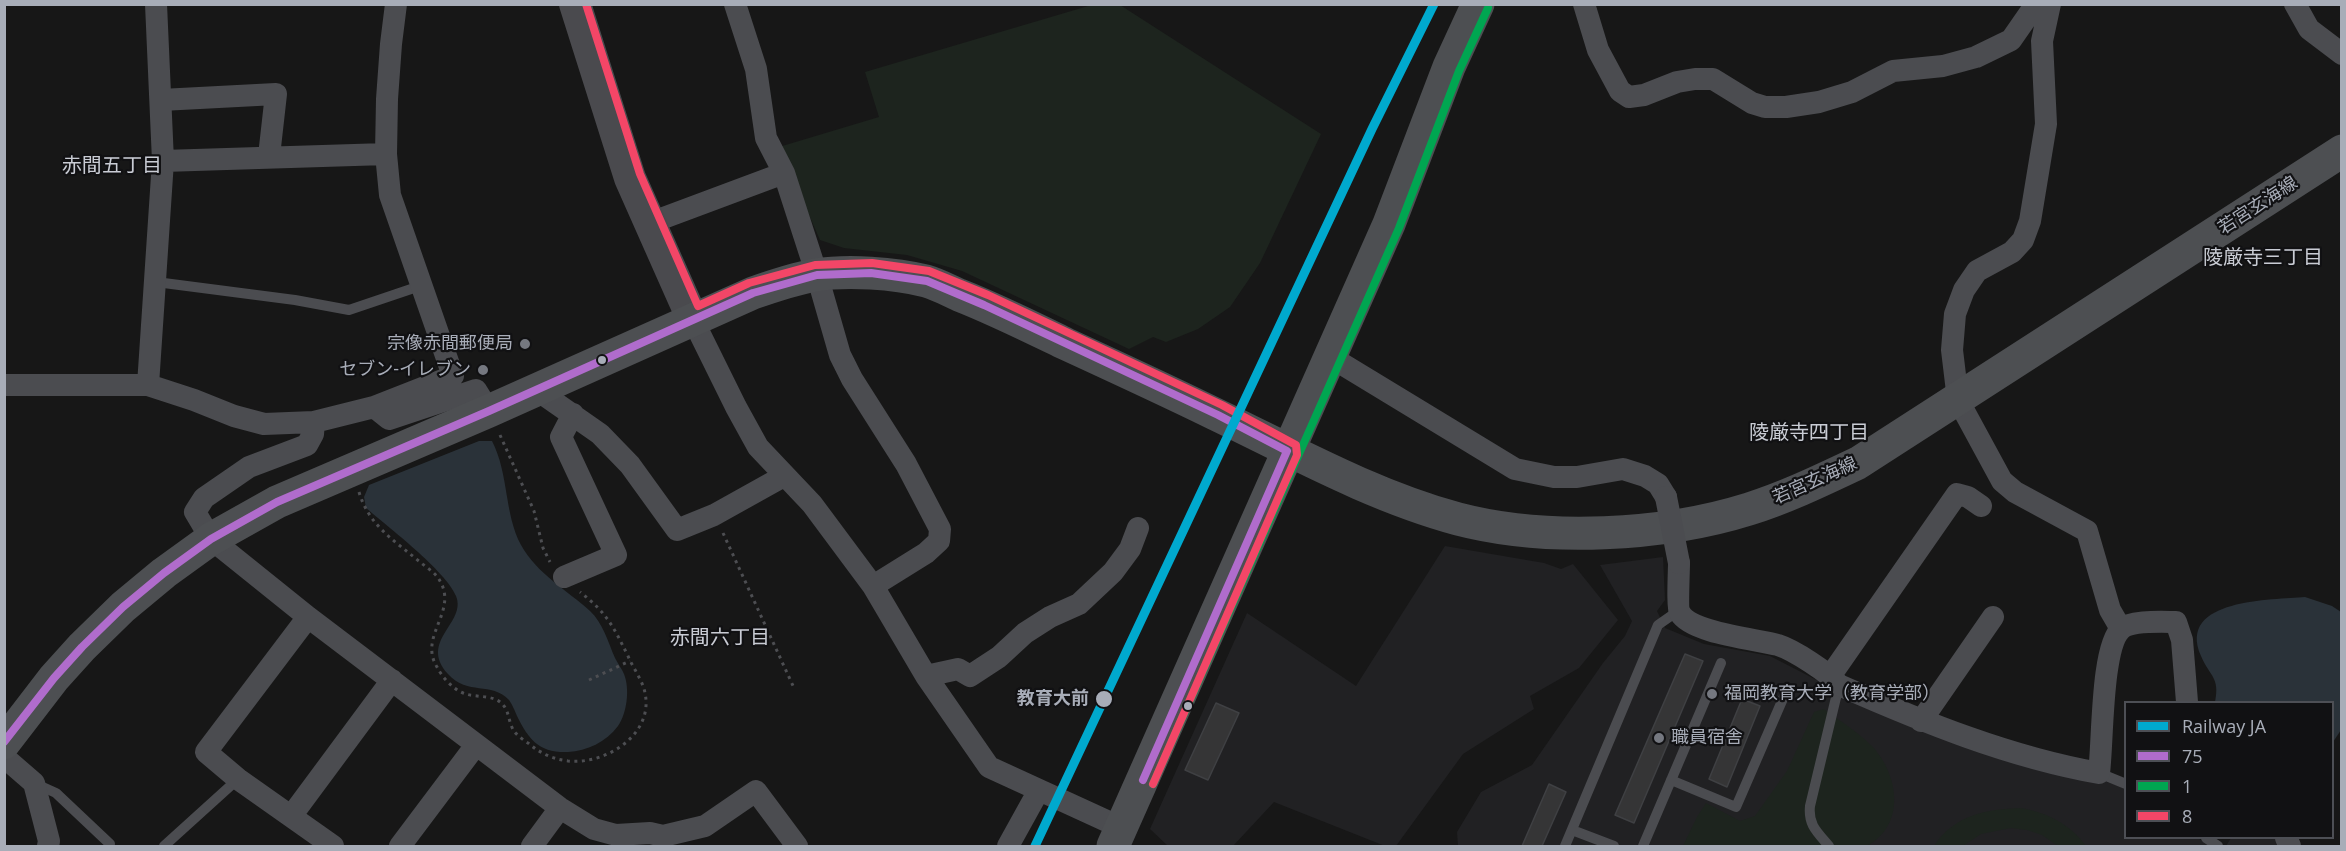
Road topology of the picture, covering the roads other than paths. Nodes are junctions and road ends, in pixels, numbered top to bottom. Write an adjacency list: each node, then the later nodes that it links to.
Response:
1 (156, 4): 11 (street)
2 (396, 4): 13 (street)
3 (575, 4): 17 (main road)
4 (735, 4): 16 (street)
5 (1478, 4): 22 (main road)
6 (1584, 4): 7 (street)
7 (2036, 4)
8 (2050, 4): 26 (street)
9 (2295, 4): 10 (street)
10 (2342, 54)
11 (160, 100): 14 (street); 15 (street)
12 (2342, 152): 26 (main road, 若宮玄海線)
13 (386, 154): 14 (street); 20 (street)
14 (269, 156): 15 (street)
15 (163, 161): 19 (street)
16 (784, 174): 17 (street); 18 (street)
17 (650, 223): 21 (main road)
18 (817, 275): 21 (main road, 若宮玄海線); 31 (main road, 若宮玄海線); 37 (street)
19 (156, 282): 20 (lane); 24 (street)
20 (420, 286): 27 (street)
21 (693, 320): 25 (main road, 若宮玄海線); 32 (street)
22 (1329, 356): 31 (main road); 38 (street, bridge)
23 (4, 385): 24 (street)
24 (148, 385): 30 (street)
25 (537, 390): 28 (main road, 若宮玄海線); 29 (street)
26 (1958, 400): 31 (main road, 若宮玄海線); 41 (street)
27 (374, 407): 28 (street); 30 (street)
28 (489, 411): 35 (main road, 若宮玄海線)
29 (573, 414): 32 (street); 36 (street)
30 (314, 423): 35 (street)
31 (1273, 444): 61 (main road)
32 (784, 476): 37 (street)
33 (1981, 506): 45 (street)
34 (1138, 528): 43 (street)
35 (211, 539): 39 (street); 49 (main road, 若宮玄海線)
36 (564, 577)
37 (873, 586): 43 (street)
38 (1678, 611): 45 (street); 60 (lane)
39 (308, 617): 44 (street); 53 (street)
40 (1993, 617): 48 (street)
41 (2121, 629): 47 (street); 52 (street)
42 (1720, 663): 54 (lane)
43 (926, 676): 57 (street)
44 (392, 680): 50 (street); 59 (street)
45 (1835, 680): 48 (street); 74 (lane)
46 (1785, 694): 54 (lane)
47 (2187, 701)
48 (1921, 721): 52 (street)
49 (4, 743)
50 (476, 745): 58 (street); 67 (street)
51 (4, 757): 55 (street)
52 (2099, 773): 56 (lane)
53 (238, 778): 59 (street); 65 (lane)
54 (1671, 780): 73 (lane)
55 (34, 783): 63 (lane); 64 (street)
56 (2124, 783)
57 (1042, 791): 61 (street); 70 (street)
58 (560, 808): 62 (street); 68 (street)
59 (292, 815): 66 (street)
60 (1572, 830): 71 (lane); 72 (lane)
61 (1118, 837)
62 (653, 840): 69 (street)
63 (110, 844)
64 (48, 846)
65 (164, 846)
66 (333, 846)
67 (400, 846)
68 (532, 846)
69 (797, 846)
70 (1008, 846)
71 (1565, 846)
72 (1614, 846)
73 (1643, 846)
74 (1829, 846)

